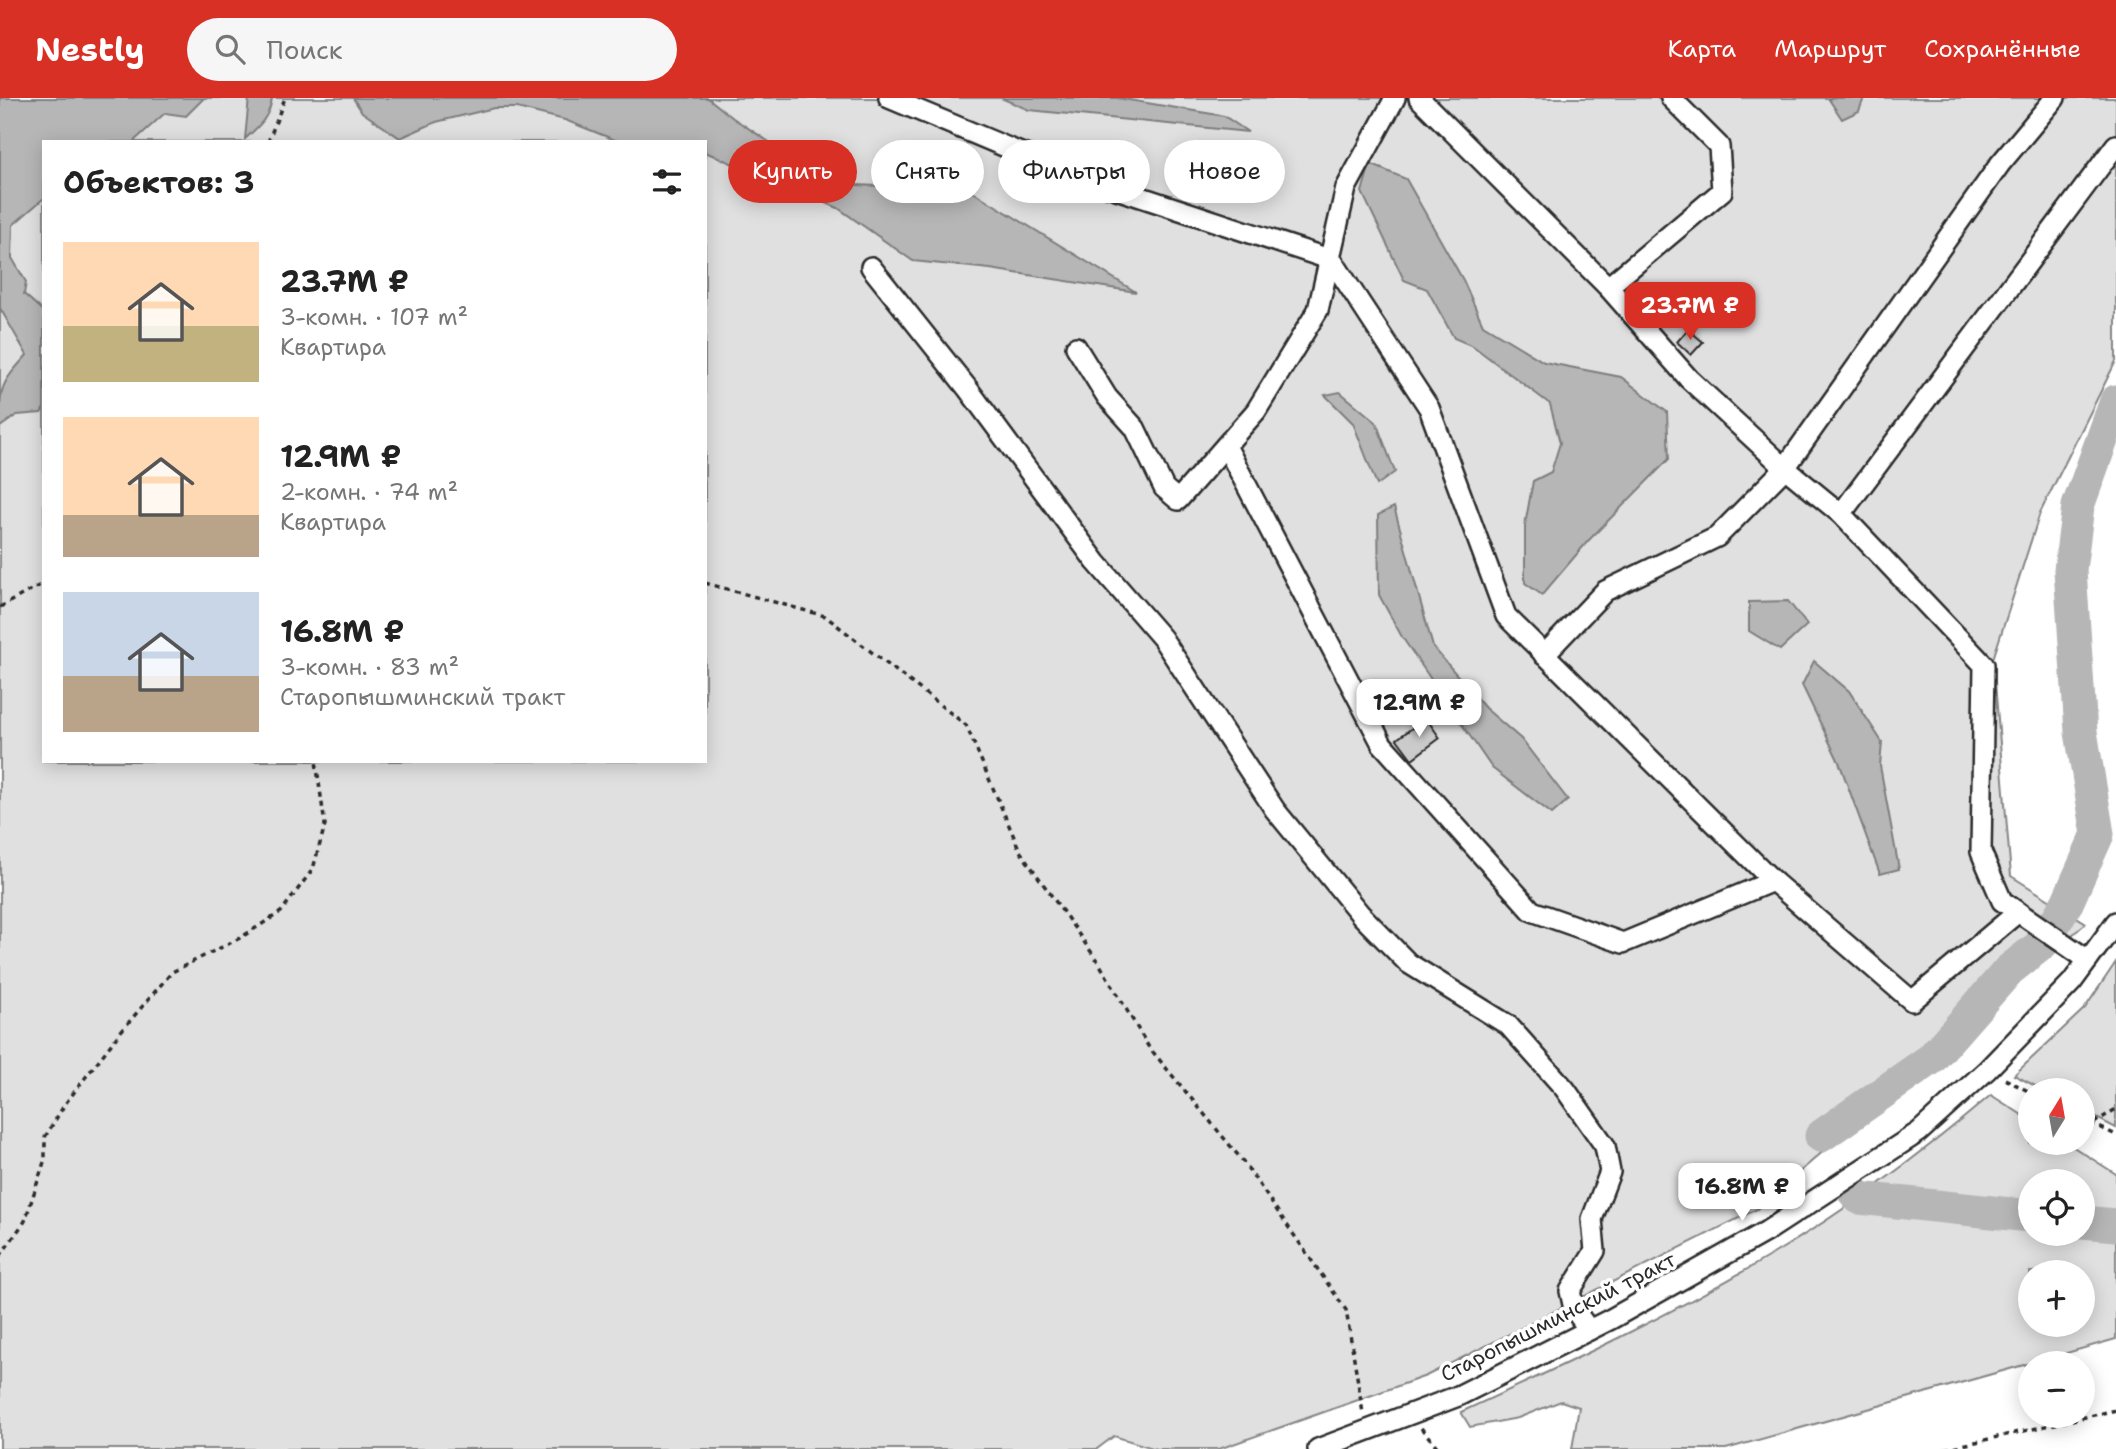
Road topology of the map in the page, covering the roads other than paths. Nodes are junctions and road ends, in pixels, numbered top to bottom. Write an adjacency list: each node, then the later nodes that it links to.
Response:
1 (889, 98): 7 (street)
2 (1395, 98): 7 (street)
3 (1419, 98): 9 (street)
4 (1671, 98): 9 (street)
5 (2054, 98): 12 (street)
6 (2116, 145): 13 (street)
7 (1332, 260): 11 (street); 14 (street)
8 (871, 267): 19 (street)
9 (1608, 286): 12 (street)
10 (1076, 347): 11 (street)
11 (1226, 446): 15 (street)
12 (1786, 468): 13 (street); 14 (street)
13 (1841, 514): 16 (street)
14 (1544, 654): 15 (street)
15 (1773, 881): 16 (street)
16 (2018, 912): 18 (street)
17 (2116, 922): 18 (street, Старопышминский тракт)
18 (2087, 960): 19 (street, Старопышминский тракт)
19 (1589, 1331): 20 (street, Старопышминский тракт)
20 (1318, 1449)

